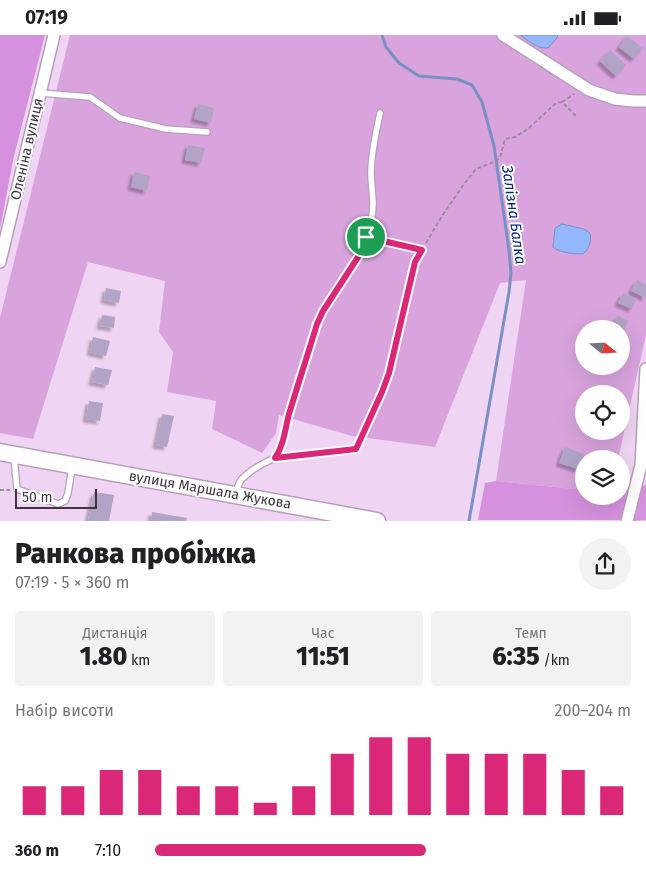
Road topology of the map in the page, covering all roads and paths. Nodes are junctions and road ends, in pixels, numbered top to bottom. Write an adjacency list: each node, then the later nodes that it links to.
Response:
1 (54, 35): 4 (street)
2 (503, 35): 3 (street)
3 (584, 86): 5 (street); 6 (path)
4 (40, 93): 9 (lane); 12 (street)
5 (646, 101)
6 (562, 102): 8 (path); 11 (path)
7 (380, 113): 10 (lane)
8 (573, 118)
9 (207, 132)
10 (366, 237): 11 (lane); 16 (lane)
11 (422, 250)
12 (0, 262)
13 (415, 262): 16 (lane)
14 (646, 369): 20 (street)
15 (7, 453): 17 (main road); 17 (lane)
16 (275, 458): 18 (lane)
17 (66, 464): 18 (main road, вулиця Маршала Жукова)
18 (236, 495): 19 (main road, вулиця Маршала Жукова)
19 (376, 521)
20 (626, 521)

